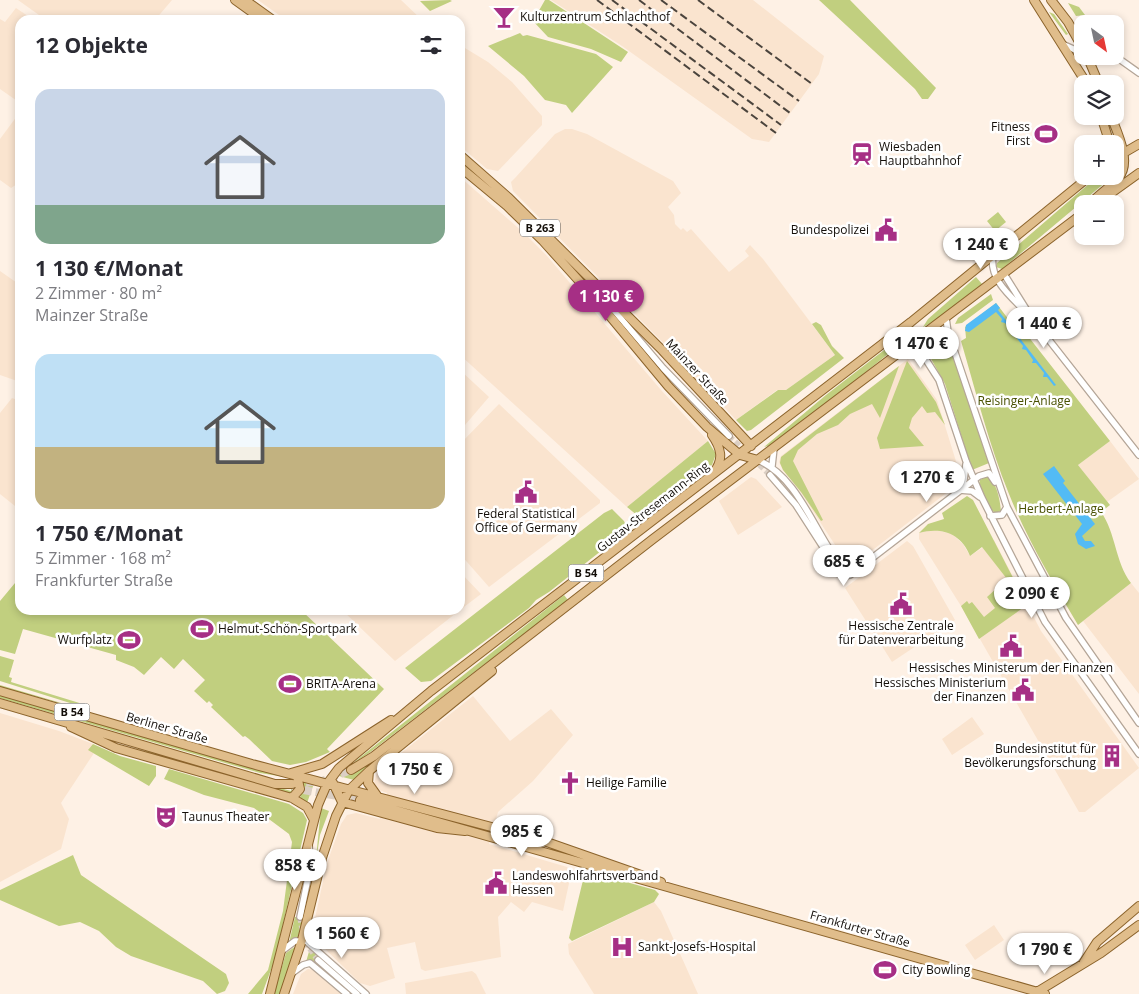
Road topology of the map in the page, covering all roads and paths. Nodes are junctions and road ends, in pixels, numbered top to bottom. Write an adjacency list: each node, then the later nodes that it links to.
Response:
1 (234, 0): 5 (main road)
2 (245, 0): 6 (main road)
3 (1034, 0): 8 (main road)
4 (1051, 0): 7 (main road)
5 (256, 15)
6 (266, 15)
7 (1074, 32)
8 (1065, 45): 9 (street); 10 (street); 13 (main road)
9 (1074, 47)
10 (1074, 49)
11 (1124, 62): 12 (street)
12 (1139, 73)
13 (1082, 75)
14 (1139, 144): 15 (main road)
15 (1124, 152)
16 (465, 159): 25 (main road, Mainzer Straße / B 263)
17 (465, 171): 28 (main road, Mainzer Straße / B 263)
18 (1139, 173): 22 (main road)
19 (1079, 185): 24 (main road, B 54)
20 (1110, 185): 21 (main road)
21 (1100, 195)
22 (1108, 195)
23 (1074, 220): 26 (main road, B 54)
24 (993, 255): 27 (street); 32 (main road, B 54)
25 (583, 272): 31 (street, Mainzer Straße); 36 (main road, Mainzer Straße / B 263)
26 (1004, 274): 27 (main road, B 54); 29 (street)
27 (997, 280): 29 (street); 30 (main road, B 54)
28 (599, 303): 31 (street, Mainzer Straße); 34 (main road, Mainzer Straße)
29 (1031, 317): 39 (street)
30 (946, 318): 33 (main road, B 54); 48 (street)
31 (626, 327): 35 (street, Mainzer Straße)
32 (905, 327): 33 (street); 36 (main road, Gustav-Stresemann-Ring / B 54)
33 (915, 341): 37 (main road, Gustav-Stresemann-Ring / B 54); 41 (street)
34 (707, 427): 38 (main road, Mainzer Straße); 44 (main road)
35 (729, 436)
36 (751, 446): 38 (main road, Gustav-Stresemann-Ring / B 54); 40 (main road)
37 (774, 448): 40 (main road, Gustav-Stresemann-Ring / B 54); 42 (street)
38 (740, 455): 40 (main road); 44 (main road, Gustav-Stresemann-Ring / B 54)
39 (1139, 455)
40 (754, 461): 42 (street); 55 (main road, Gustav-Stresemann-Ring / B 54)
41 (966, 461): 45 (street); 46 (street)
42 (772, 466): 53 (street)
43 (770, 475): 51 (street)
44 (712, 476): 54 (main road, Gustav-Stresemann-Ring / B 54)
45 (974, 480): 46 (street); 47 (street); 48 (street)
46 (959, 490): 47 (street); 52 (street)
47 (982, 498): 50 (street)
48 (1004, 500): 49 (street)
49 (1007, 507): 50 (street); 61 (street)
50 (990, 516): 62 (street)
51 (828, 558): 52 (street); 53 (street)
52 (869, 561): 53 (street)
53 (846, 567)
54 (567, 588): 55 (main road); 59 (main road, Gustav-Stresemann-Ring / B 54)
55 (576, 599): 56 (main road, Gustav-Stresemann-Ring / B 54)
56 (522, 642): 63 (main road, Gustav-Stresemann-Ring / B 54); 64 (main road, Gustav-Stresemann-Ring)
57 (0, 691): 65 (main road, Berliner Straße / B 54)
58 (0, 703): 60 (main road, Berliner Straße / B 54)
59 (414, 705): 65 (main road, B 54); 67 (main road, Gustav-Stresemann-Ring)
60 (53, 719): 68 (main road, Berliner Straße / B 54); 71 (main road)
61 (1139, 723)
62 (1139, 754)
63 (351, 770)
64 (369, 771): 69 (main road, Gustav-Stresemann-Ring); 70 (main road)
65 (284, 773): 66 (main road, Berliner Straße)
66 (297, 776): 67 (main road, Berliner Straße); 71 (main road)
67 (330, 785): 69 (main road, Berliner Straße); 73 (main road); 74 (main road); 75 (main road)
68 (292, 786)
69 (350, 790): 70 (main road, Frankfurter Straße); 73 (main road, Gustav-Stresemann-Ring)
70 (378, 797): 78 (main road, Frankfurter Straße)
71 (292, 798): 75 (main road)
72 (360, 800): 76 (main road, Frankfurter Straße)
73 (342, 802): 74 (main road, Gustav-Stresemann-Ring); 76 (main road)
74 (337, 813): 82 (main road, Gustav-Stresemann-Ring)
75 (314, 820): 77 (main road)
76 (472, 830): 78 (main road, Frankfurter Straße)
77 (309, 842): 80 (street); 83 (main road)
78 (669, 886): 89 (main road, Frankfurter Straße)
79 (1139, 906): 85 (main road)
80 (300, 917)
81 (1139, 925): 85 (main road)
82 (302, 940): 83 (street); 86 (main road, Gustav-Stresemann-Ring); 88 (street)
83 (283, 950): 90 (main road)
84 (318, 960): 88 (street)
85 (1082, 963): 87 (main road)
86 (292, 973): 91 (main road, Gustav-Stresemann-Ring); 92 (street)
87 (1063, 978): 89 (main road); 94 (main road)
88 (358, 992): 93 (street)
89 (1041, 993)
90 (270, 994)
91 (284, 994)
92 (347, 994)
93 (366, 994)
94 (1049, 994)

